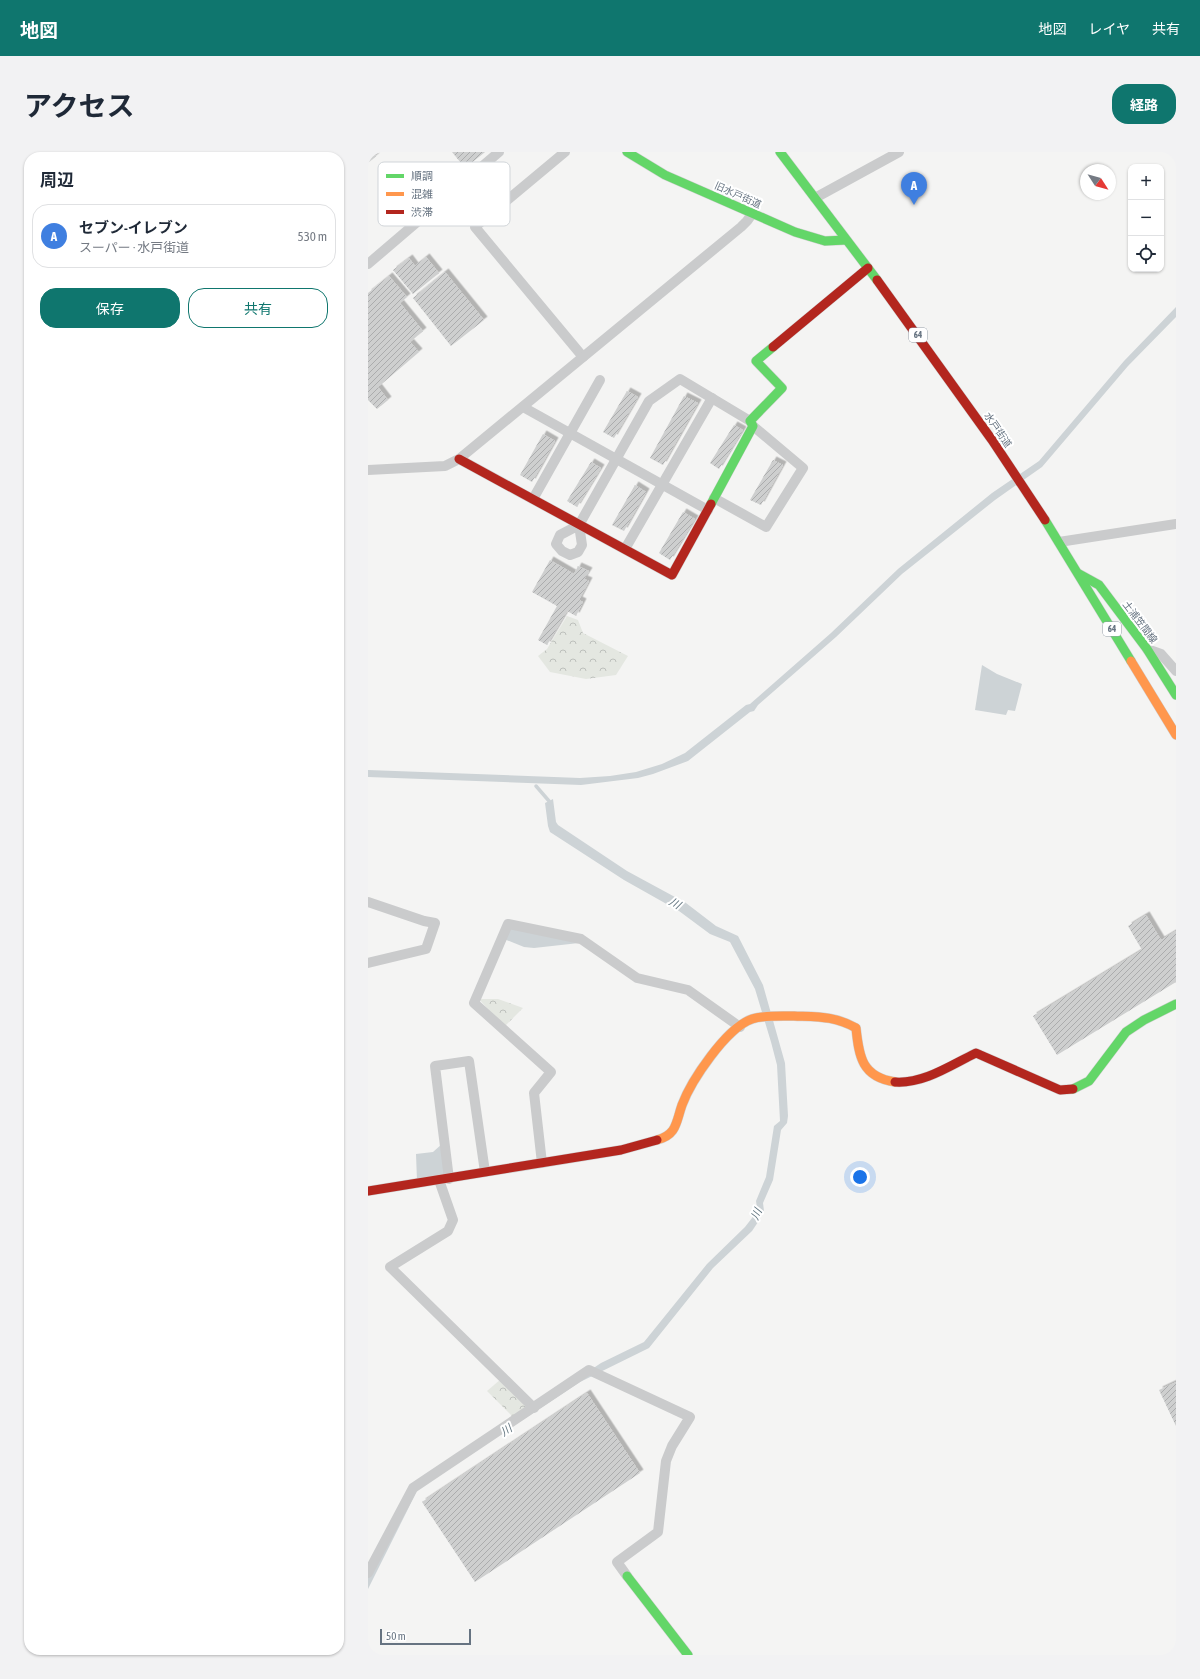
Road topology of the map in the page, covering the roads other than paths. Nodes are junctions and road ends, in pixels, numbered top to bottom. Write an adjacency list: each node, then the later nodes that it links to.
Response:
1 (499, 152): 6 (street)
2 (565, 152): 7 (street)
3 (627, 152): 9 (street, 旧水戸街道)
4 (780, 152): 8 (street, 水戸街道 / 64)
5 (899, 152): 8 (street)
6 (487, 162)
7 (510, 198)
8 (815, 198): 12 (street, 水戸街道 / 64)
9 (752, 214): 12 (street, 旧水戸街道); 15 (street)
10 (412, 226): 13 (street)
11 (476, 226): 15 (street)
12 (846, 240): 14 (street, 水戸街道 / 64)
13 (368, 264)
14 (868, 268): 19 (street); 30 (street, 水戸街道 / 64)
15 (583, 358): 18 (street)
16 (600, 380): 20 (street)
17 (712, 398): 19 (street); 22 (street); 24 (street)
18 (523, 407): 20 (street); 21 (street)
19 (752, 424): 25 (street); 25 (street)
20 (569, 433): 22 (street); 26 (street)
21 (459, 459): 23 (street); 26 (street)
22 (617, 459): 24 (street); 28 (street)
23 (368, 470)
24 (662, 485): 27 (street); 31 (street)
25 (714, 498): 27 (street)
26 (533, 499): 28 (street)
27 (708, 510): 31 (street)
28 (579, 524): 31 (street)
29 (1176, 524): 30 (street)
30 (1059, 542): 32 (street, 水戸街道 / 64)
31 (625, 550)
32 (1077, 572): 33 (street, 土浦笠間線 / 64); 36 (street, 水戸街道 / 64)
33 (1147, 649): 34 (street); 35 (street, 土浦笠間線 / 64)
34 (1176, 671)
35 (1176, 695)
36 (1176, 735)
37 (368, 902): 38 (street)
38 (368, 963)
39 (1176, 1004): 40 (street)
40 (740, 1027): 41 (street); 41 (street)
41 (542, 1163): 42 (street)
42 (485, 1172): 43 (street); 43 (street)
43 (444, 1179): 44 (street); 45 (street)
44 (368, 1191)
45 (534, 1408): 46 (street); 47 (street)
46 (368, 1574)
47 (627, 1576): 48 (street)
48 (688, 1655)

